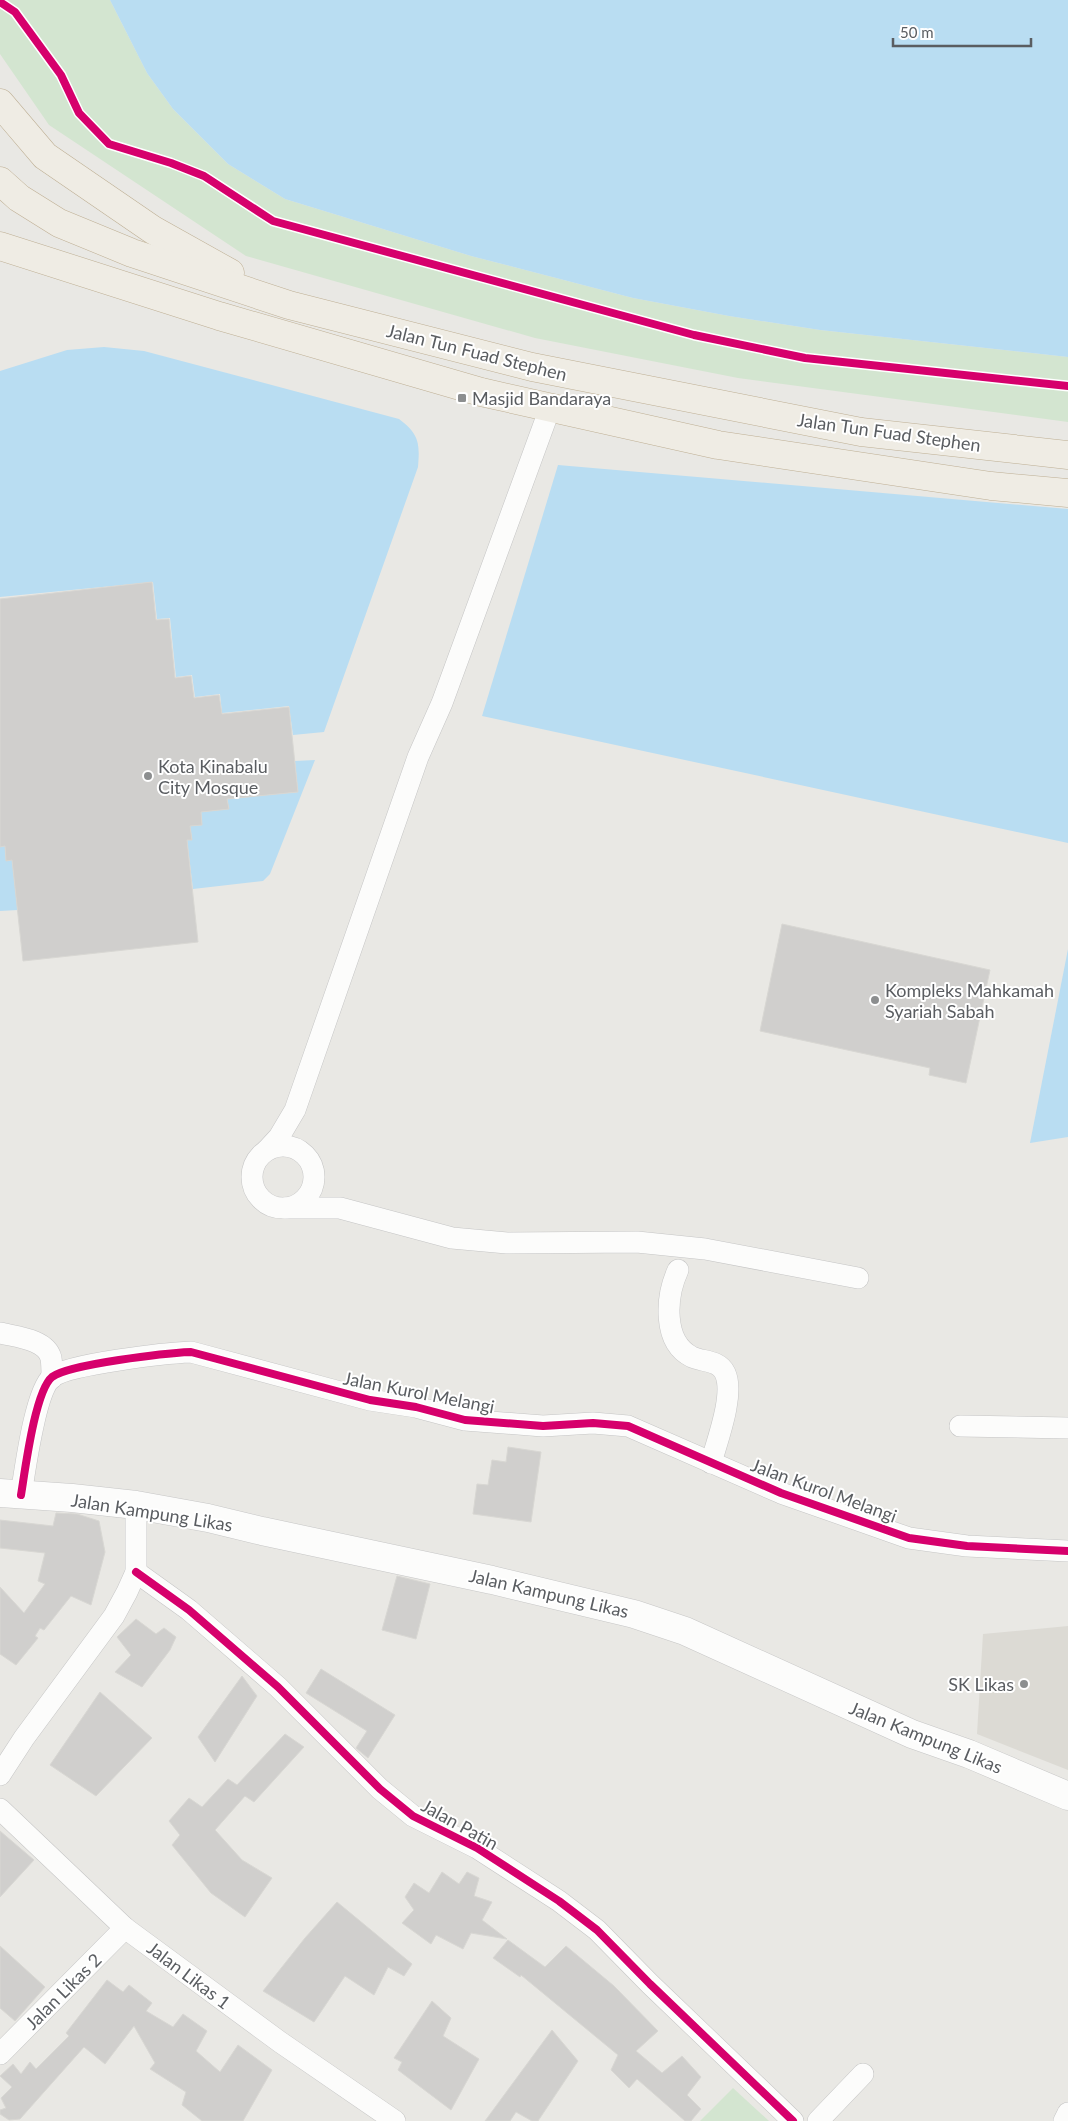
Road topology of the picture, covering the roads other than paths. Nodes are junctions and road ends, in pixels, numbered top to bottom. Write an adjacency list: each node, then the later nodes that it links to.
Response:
1 (0, 103): 6 (highway)
2 (0, 181): 6 (highway, Jalan Tun Fuad Stephen)
3 (0, 246): 5 (highway, Jalan Tun Fuad Stephen)
4 (0, 262): 5 (highway)
5 (95, 276): 7 (highway, Jalan Tun Fuad Stephen)
6 (289, 305): 8 (highway, Jalan Tun Fuad Stephen)
7 (550, 408): 9 (highway, Jalan Tun Fuad Stephen); 10 (street)
8 (1068, 455)
9 (1068, 493)
10 (295, 1110): 11 (street); 12 (street)
11 (267, 1150): 12 (street); 13 (street)
12 (309, 1164): 13 (street); 14 (street)
13 (285, 1208): 14 (street)
14 (340, 1208): 16 (street)
15 (678, 1270): 21 (street)
16 (858, 1278)
17 (0, 1333): 18 (street)
18 (52, 1378): 21 (street, Jalan Kurol Melangi); 22 (street)
19 (960, 1426): 20 (street)
20 (1068, 1428)
21 (711, 1463): 24 (street, Jalan Kurol Melangi)
22 (10, 1494): 23 (main road, Jalan Kampung Likas)
23 (136, 1506): 25 (street); 27 (main road, Jalan Kampung Likas)
24 (1068, 1550)
25 (136, 1572): 26 (street); 34 (street, Jalan Patin)
26 (0, 1775)
27 (1068, 1796)
28 (0, 1809): 29 (street, Jalan Likas 1)
29 (125, 1928): 30 (street, Jalan Likas 2); 33 (street, Jalan Likas 1)
30 (0, 2054)
31 (863, 2074): 35 (street)
32 (1068, 2113): 36 (street)
33 (395, 2121)
34 (793, 2121)
35 (818, 2121)
36 (1064, 2121)

